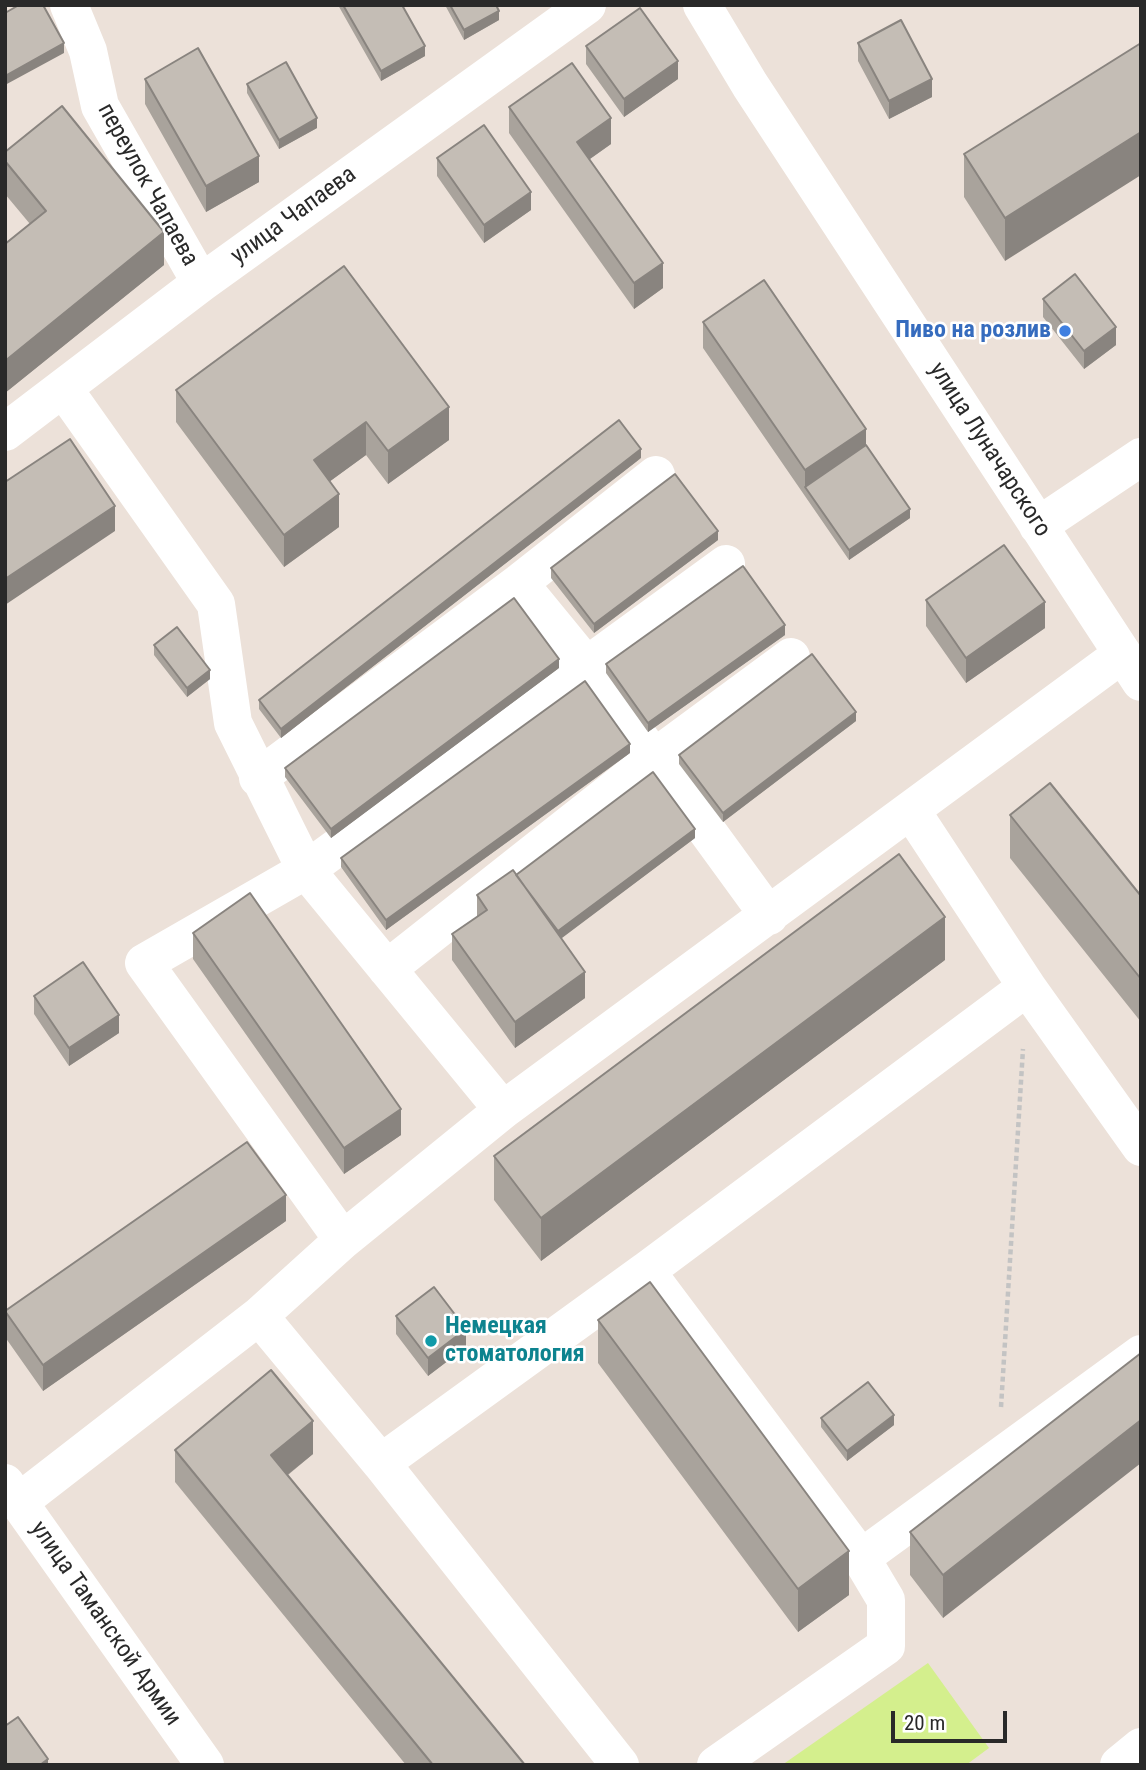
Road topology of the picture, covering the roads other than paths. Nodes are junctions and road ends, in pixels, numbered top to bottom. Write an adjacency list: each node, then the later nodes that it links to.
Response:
1 (69, 5): 4 (street, переулок Чапаева)
2 (587, 5): 4 (street, улица Чапаева)
3 (702, 5): 9 (street, улица Луначарского)
4 (201, 283): 5 (street, улица Чапаева)
5 (64, 388): 6 (street, улица Чапаева); 16 (street)
6 (5, 432)
7 (1141, 457): 9 (street)
8 (656, 475): 11 (street)
9 (1038, 526): 14 (street, улица Луначарского)
10 (726, 564): 13 (street)
11 (519, 583): 13 (street); 16 (street)
12 (791, 656): 15 (street)
13 (587, 666): 15 (street); 18 (street)
14 (1131, 669): 17 (street)
15 (654, 758): 19 (street); 20 (street)
16 (258, 778): 18 (street)
17 (912, 812): 19 (street); 21 (street)
18 (306, 870): 20 (street); 24 (street)
19 (769, 916): 22 (street)
20 (387, 969): 22 (street)
21 (1027, 987): 23 (street); 25 (street)
22 (503, 1111): 24 (street)
23 (1141, 1147)
24 (343, 1240): 26 (street)
25 (646, 1271): 28 (street); 30 (street)
26 (259, 1316): 28 (street); 29 (street)
27 (1141, 1354): 30 (street)
28 (381, 1463): 33 (street)
29 (12, 1492): 32 (street, улица Таманской Армии)
30 (861, 1558): 34 (street)
31 (1141, 1747): 35 (street)
32 (205, 1765)
33 (620, 1765)
34 (716, 1765)
35 (1119, 1765)

